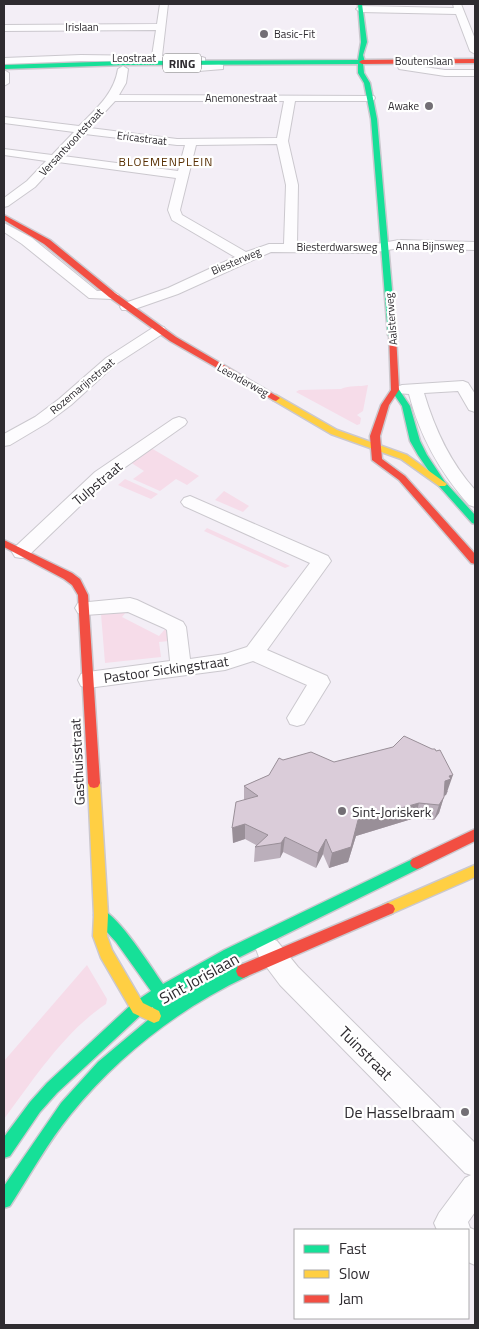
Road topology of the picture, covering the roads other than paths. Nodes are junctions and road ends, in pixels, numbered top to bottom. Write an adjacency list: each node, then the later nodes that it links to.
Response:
1 (164, 4): 6 (street)
2 (360, 6): 3 (street); 8 (main road)
3 (458, 8): 4 (street)
4 (464, 22): 5 (street); 9 (street)
5 (475, 22)
6 (160, 27): 7 (street, Irislaan); 10 (street)
7 (4, 28)
8 (364, 42): 14 (main road); 15 (main road)
9 (475, 51)
10 (157, 58): 12 (street, Leostraat); 13 (street, Leostraat)
11 (473, 61): 15 (main road, Boutenslaan / RING); 17 (main road, Boutenslaan / RING)
12 (4, 62)
13 (324, 62): 14 (main road, Leostraat / RING); 19 (main road, Leostraat / RING)
14 (360, 64): 15 (main road, Leostraat / RING); 16 (main road, Leostraat / RING); 22 (main road, Aalsterweg)
15 (373, 64): 17 (main road, Boutenslaan / RING); 22 (main road)
16 (220, 66): 18 (street, Leostraat); 19 (main road, Leostraat / RING)
17 (403, 67): 20 (street, Boutenslaan)
18 (123, 70): 19 (street, Leostraat); 23 (street, Versantvoortstraat)
19 (4, 71): 21 (street)
20 (475, 73)
21 (4, 83)
22 (367, 83): 25 (main road, Aalsterweg)
23 (112, 98): 24 (street, Anemonestraat); 27 (street, Versantvoortstraat)
24 (290, 98): 25 (street, Anemonestraat); 28 (street)
25 (370, 98): 38 (main road, Aalsterweg)
26 (4, 120): 27 (street, Ericastraat)
27 (81, 130): 29 (street, Ericastraat); 31 (street, Versantvoortstraat)
28 (282, 141): 29 (street, Ericastraat); 37 (street)
29 (190, 142): 32 (street)
30 (4, 152): 31 (street)
31 (54, 159): 32 (street); 33 (street, Versantvoortstraat)
32 (183, 175): 39 (street)
33 (4, 203)
34 (4, 217): 40 (main road, Leenderweg)
35 (4, 227): 40 (street)
36 (475, 246): 38 (street, Anna Bijnsweg)
37 (290, 247): 38 (street, Biesterdwarsweg); 39 (street, Biesterweg)
38 (384, 247): 44 (main road, Aalsterweg)
39 (245, 257): 41 (street, Biesterweg)
40 (112, 295): 41 (main road, Leenderweg)
41 (130, 309): 42 (main road, Leenderweg)
42 (156, 328): 47 (main road, Leenderweg); 48 (street, Rozemarijnstraat)
43 (415, 389): 44 (street); 45 (street); 52 (street)
44 (395, 390): 49 (main road); 51 (main road, Aalsterweg)
45 (475, 407)
46 (179, 422): 56 (street, Tulpstraat)
47 (334, 432): 49 (main road, Leenderweg); 50 (main road, Leenderweg)
48 (4, 441)
49 (375, 446): 50 (main road); 51 (main road, Leenderweg)
50 (378, 460): 57 (main road, Leenderweg)
51 (442, 484): 54 (main road)
52 (475, 501)
53 (190, 502): 59 (street)
54 (475, 521)
55 (4, 543): 56 (main road, Gasthuisstraat)
56 (21, 552): 58 (main road, Gasthuisstraat)
57 (475, 560)
58 (84, 608): 60 (street); 61 (main road, Gasthuisstraat)
59 (254, 653): 60 (street, Pastoor Sickingstraat); 62 (street)
60 (181, 669): 61 (street, Pastoor Sickingstraat)
61 (88, 680): 65 (main road, Gasthuisstraat)
62 (297, 718)
63 (475, 835): 66 (main road, Sint Jorislaan)
64 (475, 871): 66 (main road, Sint Jorislaan)
65 (101, 915): 67 (main road); 68 (main road, Gasthuisstraat)
66 (268, 949): 67 (main road, Sint Jorislaan); 69 (main road, Sint Jorislaan); 71 (street, Tuinstraat)
67 (161, 993): 68 (main road, Sint Jorislaan); 69 (main road)
68 (138, 1008): 69 (main road); 70 (main road, Sint Jorislaan)
69 (160, 1019): 73 (main road, Sint Jorislaan)
70 (4, 1150)
71 (475, 1163)
72 (475, 1188): 74 (street)
73 (4, 1200)
74 (455, 1229)

